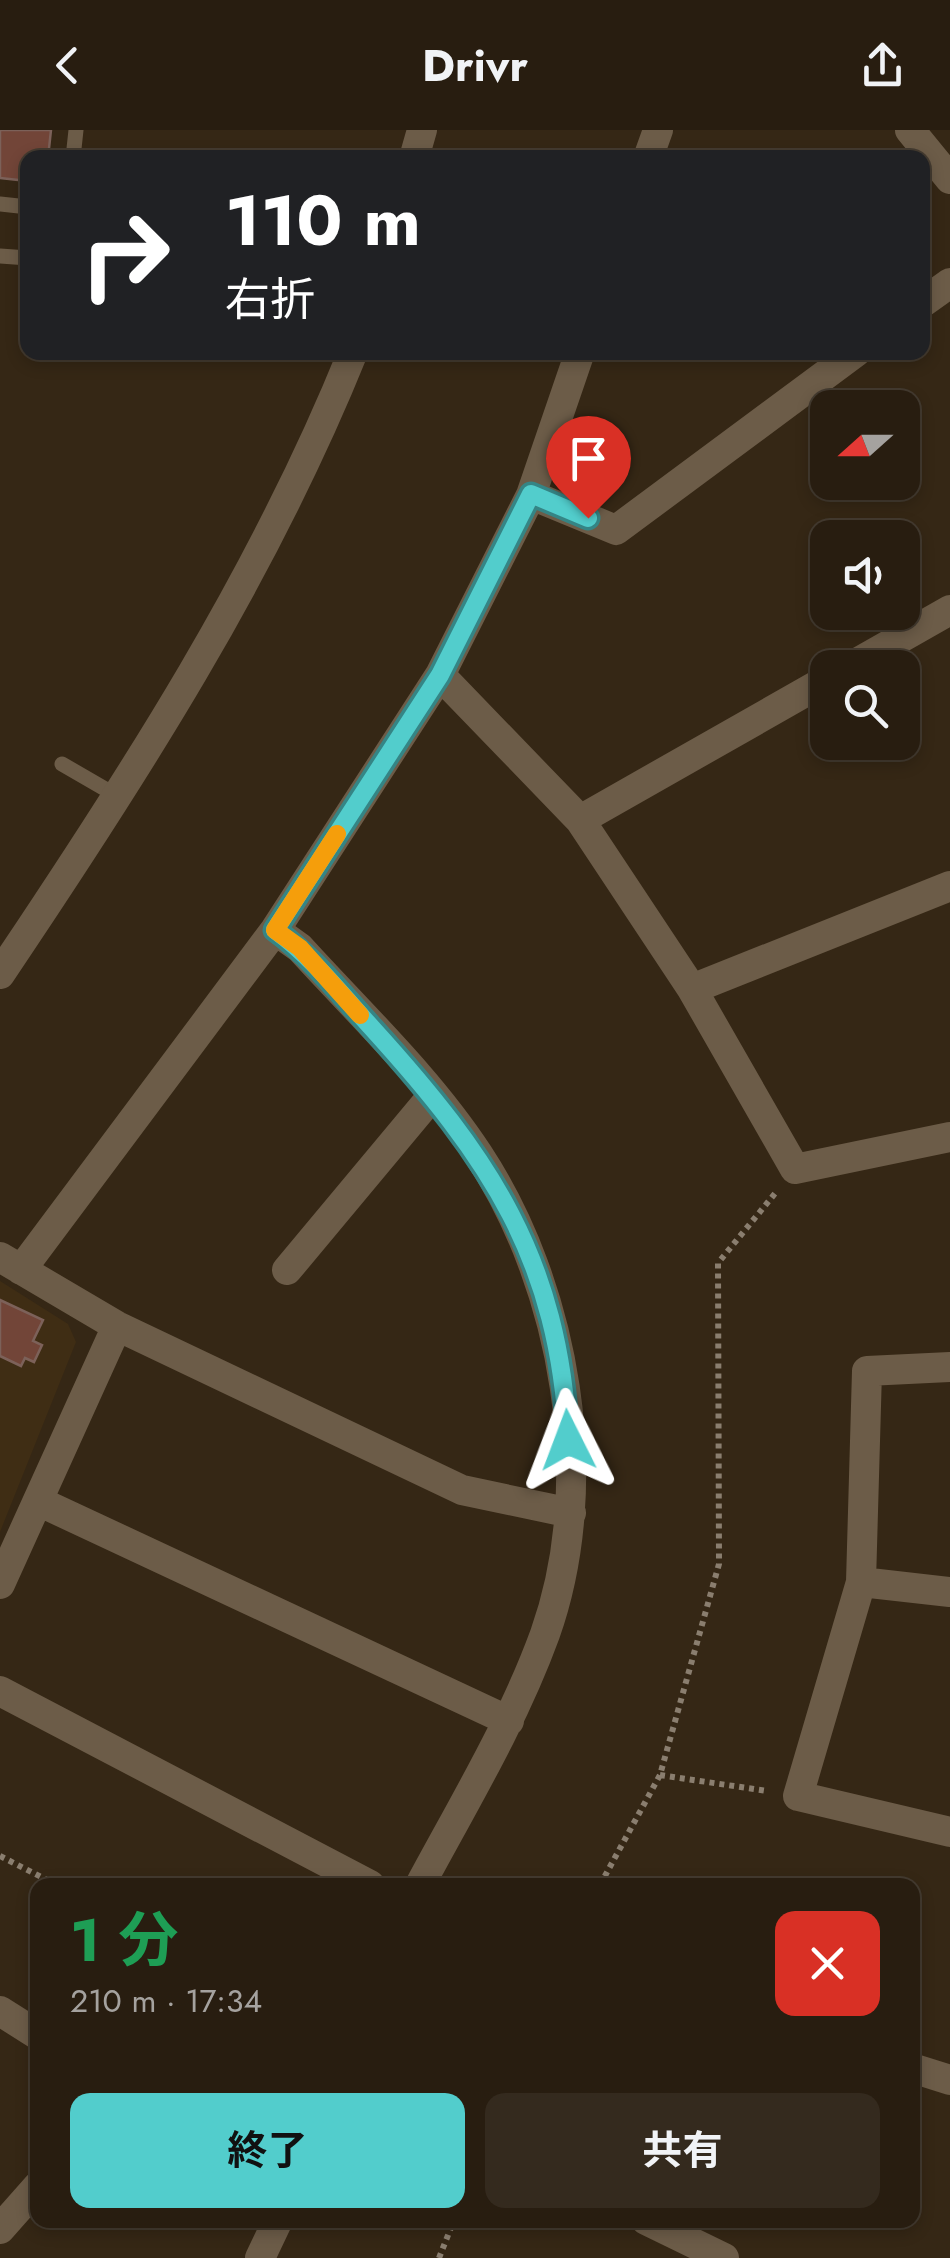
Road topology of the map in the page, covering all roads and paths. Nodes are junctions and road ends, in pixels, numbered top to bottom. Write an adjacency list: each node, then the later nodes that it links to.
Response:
1 (910, 130): 2 (street)
2 (927, 150)
3 (930, 154): 4 (street)
4 (950, 178)
5 (350, 360): 14 (street)
6 (577, 360): 8 (street)
7 (845, 360): 8 (street)
8 (531, 494): 11 (street)
9 (950, 610): 10 (street)
10 (880, 650)
11 (440, 675): 15 (street); 17 (street)
12 (810, 689): 15 (street)
13 (62, 764): 14 (lane)
14 (119, 796): 18 (street)
15 (580, 820): 19 (street)
16 (950, 886): 19 (street)
17 (275, 930): 20 (street); 23 (street)
18 (0, 974)
19 (692, 989): 22 (street)
20 (433, 1096): 24 (street); 28 (street)
21 (950, 1137): 22 (street)
22 (794, 1169): 34 (path)
23 (11, 1263): 25 (street)
24 (287, 1270)
25 (117, 1326): 27 (street); 28 (street)
26 (950, 1367): 29 (street)
27 (38, 1501): 30 (street); 33 (street)
28 (572, 1513): 33 (street)
29 (861, 1582): 31 (street); 35 (street)
30 (0, 1584)
31 (950, 1592)
32 (0, 1691): 39 (street)
33 (509, 1720): 40 (street)
34 (660, 1775): 35 (path); 41 (path)
35 (798, 1796): 36 (street)
36 (950, 1832)
37 (0, 1856): 38 (path)
38 (43, 1878)
39 (357, 1878)
40 (424, 1878)
41 (604, 1878)
42 (0, 2011): 43 (street)
43 (30, 2030)
44 (920, 2071): 45 (street)
45 (950, 2080)
46 (30, 2195): 47 (street)
47 (0, 2228)
48 (274, 2228): 51 (street)
49 (451, 2228): 52 (path)
50 (662, 2228): 53 (street)
51 (260, 2258)
52 (439, 2258)
53 (724, 2258)

